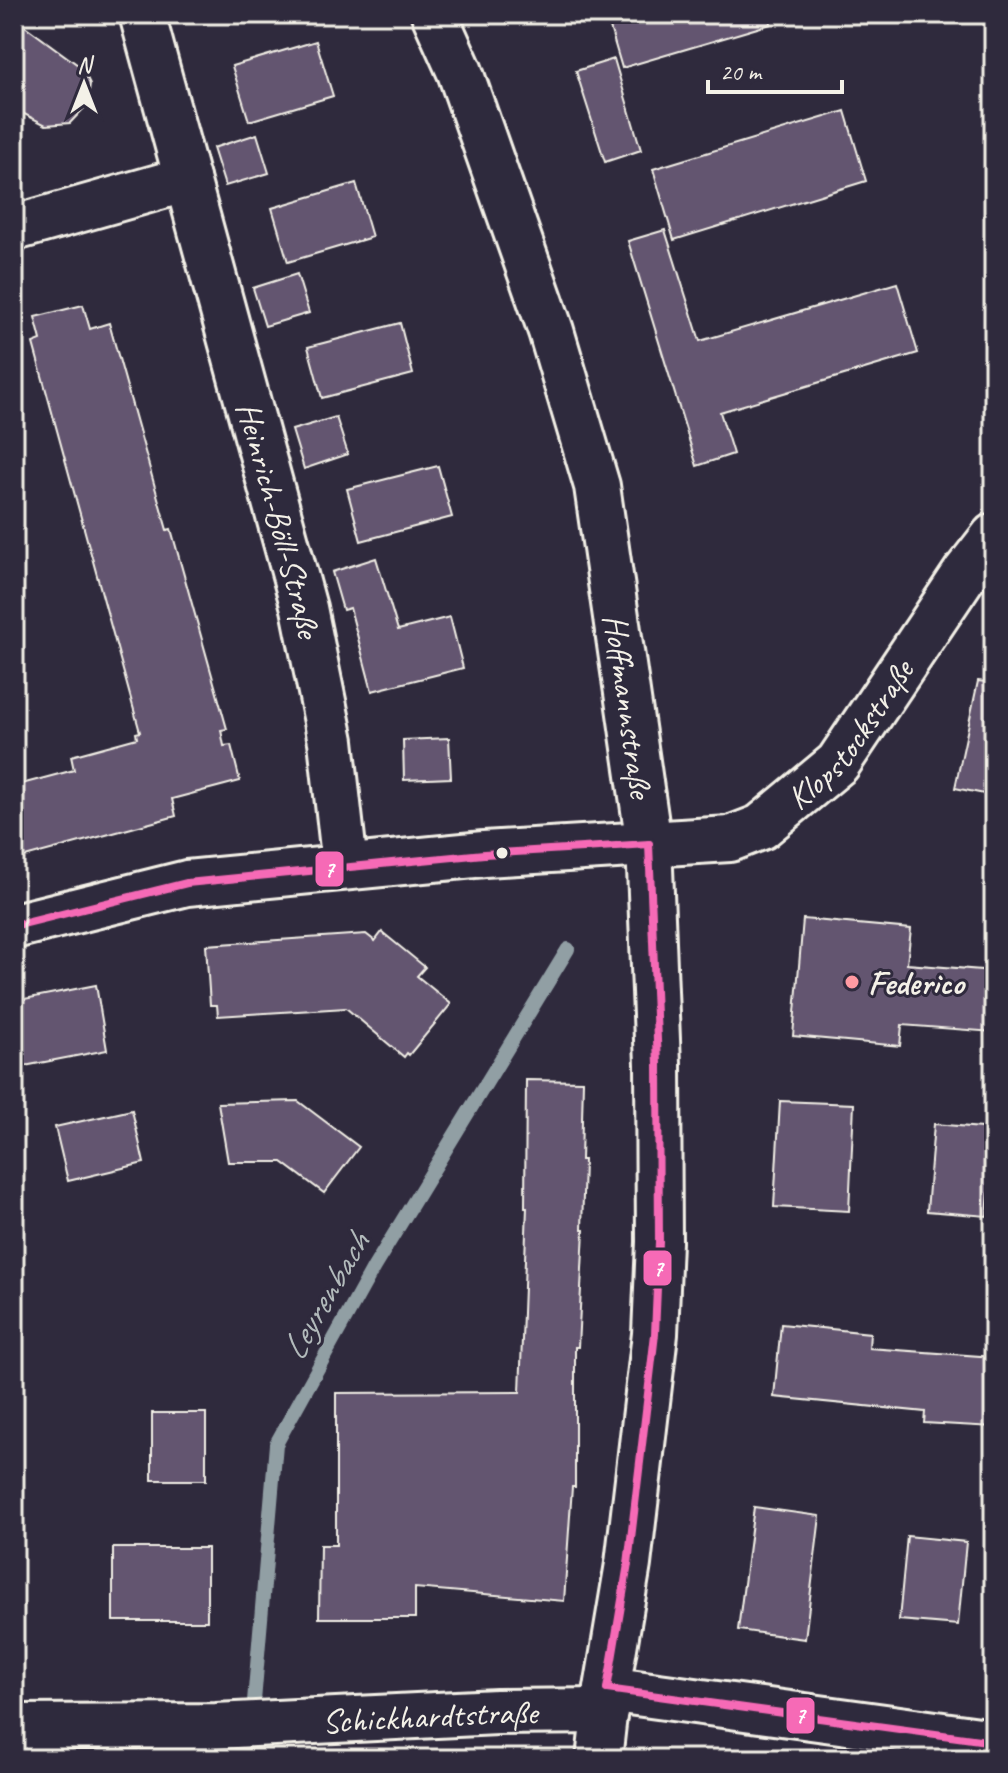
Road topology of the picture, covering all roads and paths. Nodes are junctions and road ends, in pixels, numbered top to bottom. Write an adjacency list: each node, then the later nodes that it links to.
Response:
1 (142, 14): 3 (street, Heinrich-Böll-Straße)
2 (434, 14): 6 (street, Hoffmannstraße)
3 (187, 179): 4 (street); 7 (street, Heinrich-Böll-Straße)
4 (18, 227)
5 (994, 536): 6 (street, Klopstockstraße)
6 (649, 844): 7 (street, Klopstockstraße); 9 (street, Hoffmannstraße)
7 (345, 866): 8 (street, Klopstockstraße)
8 (14, 926)
9 (606, 1700): 10 (street, Schickhardtstraße); 11 (street, Schickhardtstraße); 12 (street, Hoffmannstraße)
10 (14, 1727)
11 (994, 1742)
12 (599, 1759)

